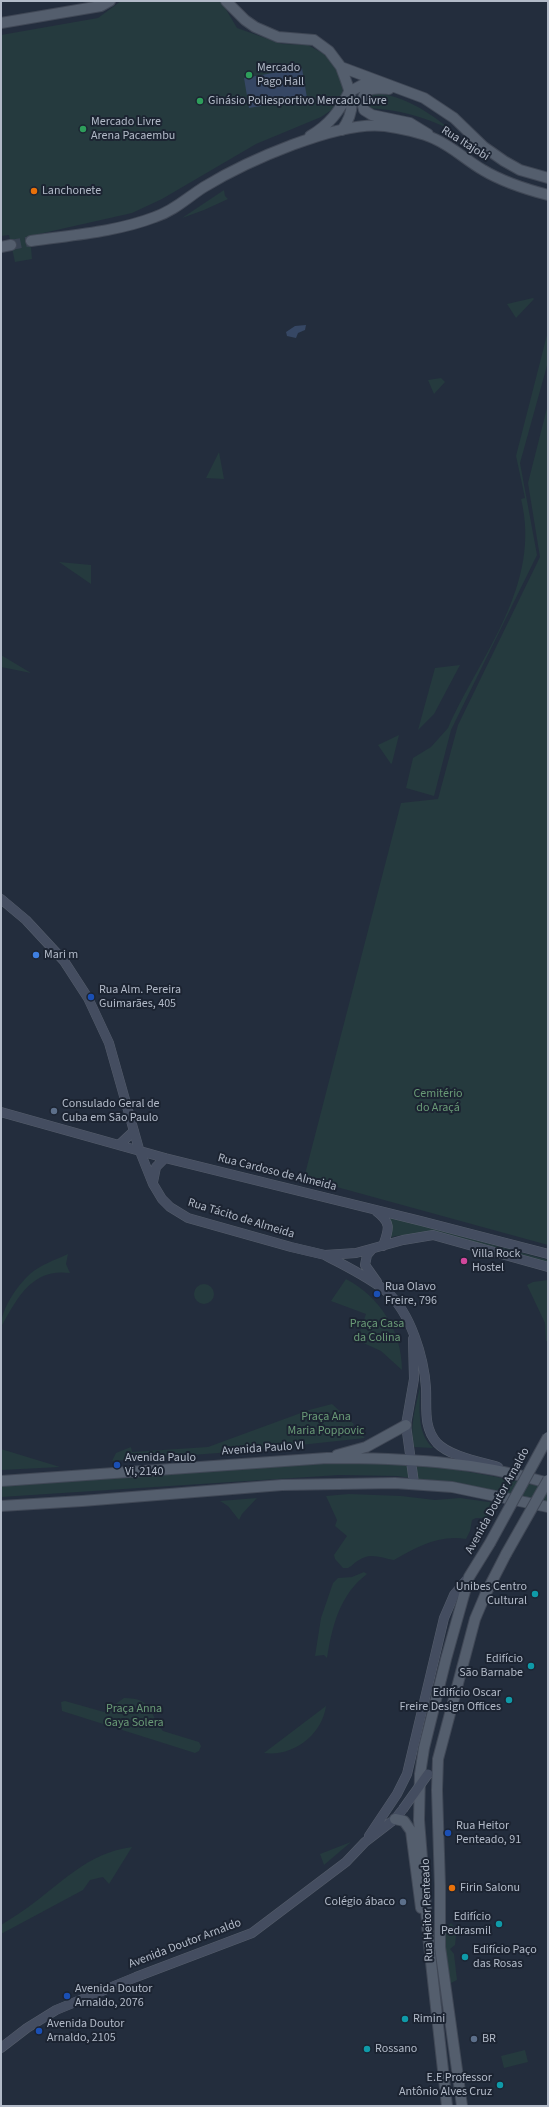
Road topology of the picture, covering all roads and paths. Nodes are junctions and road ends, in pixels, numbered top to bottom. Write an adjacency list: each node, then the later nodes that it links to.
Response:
1 (110, 1): 3 (main road)
2 (226, 1): 4 (main road)
3 (1, 23)
4 (341, 67): 5 (main road, Rua Itajobi); 7 (main road)
5 (378, 81): 6 (main road, Rua Itajobi); 7 (main road)
6 (405, 90): 9 (main road); 11 (main road, Rua Itajobi)
7 (349, 92): 8 (main road); 10 (main road)
8 (342, 130): 9 (main road, Rua Itajobi); 10 (main road, Rua Itajobi)
9 (434, 138): 12 (main road, Rua Itajobi)
10 (295, 144): 13 (main road)
11 (548, 178)
12 (548, 195)
13 (31, 241)
14 (1, 899): 16 (main road, Rua Tácito de Almeida)
15 (1, 1112): 17 (main road, Rua Cardoso de Almeida)
16 (134, 1131): 17 (main road); 18 (main road, Rua Tácito de Almeida)
17 (120, 1144): 18 (main road, Rua Cardoso de Almeida)
18 (139, 1150): 19 (main road, Rua Cardoso de Almeida); 20 (main road, Rua Tácito de Almeida)
19 (165, 1158): 20 (main road); 21 (main road, Rua Cardoso de Almeida)
20 (152, 1184): 25 (main road, Rua Tácito de Almeida)
21 (374, 1210): 22 (main road); 24 (main road, Rua Cardoso de Almeida)
22 (383, 1246): 23 (main road); 26 (main road)
23 (372, 1249): 25 (main road, Rua Tácito de Almeida); 27 (main road)
24 (548, 1254)
25 (325, 1255): 27 (main road)
26 (548, 1267)
27 (382, 1288): 28 (main road)
28 (413, 1332): 29 (main road); 33 (main road)
29 (406, 1425): 31 (main road); 32 (main road)
30 (548, 1437): 39 (main road, Avenida Doutor Arnaldo, bridge)
31 (327, 1458): 32 (main road, Avenida Paulo VI); 34 (main road, Avenida Paulo VI)
32 (410, 1459): 33 (main road, Avenida Paulo VI); 36 (main road)
33 (513, 1472): 35 (main road, Avenida Paulo VI)
34 (1, 1481)
35 (548, 1481): 40 (main road, Avenida Doutor Arnaldo, bridge)
36 (414, 1483): 37 (main road); 38 (main road)
37 (1, 1506)
38 (548, 1506)
39 (469, 1577): 42 (main road, Avenida Doutor Arnaldo); 43 (main road, Avenida Doutor Arnaldo)
40 (438, 1759): 41 (main road, Avenida Doutor Arnaldo, bridge); 46 (main road, Rua Heitor Penteado)
41 (395, 1819): 42 (main road, Avenida Doutor Arnaldo); 43 (main road)
42 (365, 1842): 44 (main road, Avenida Doutor Arnaldo)
43 (428, 1935): 45 (main road, Rua Heitor Penteado)
44 (1, 2048)
45 (447, 2106)
46 (462, 2106)

